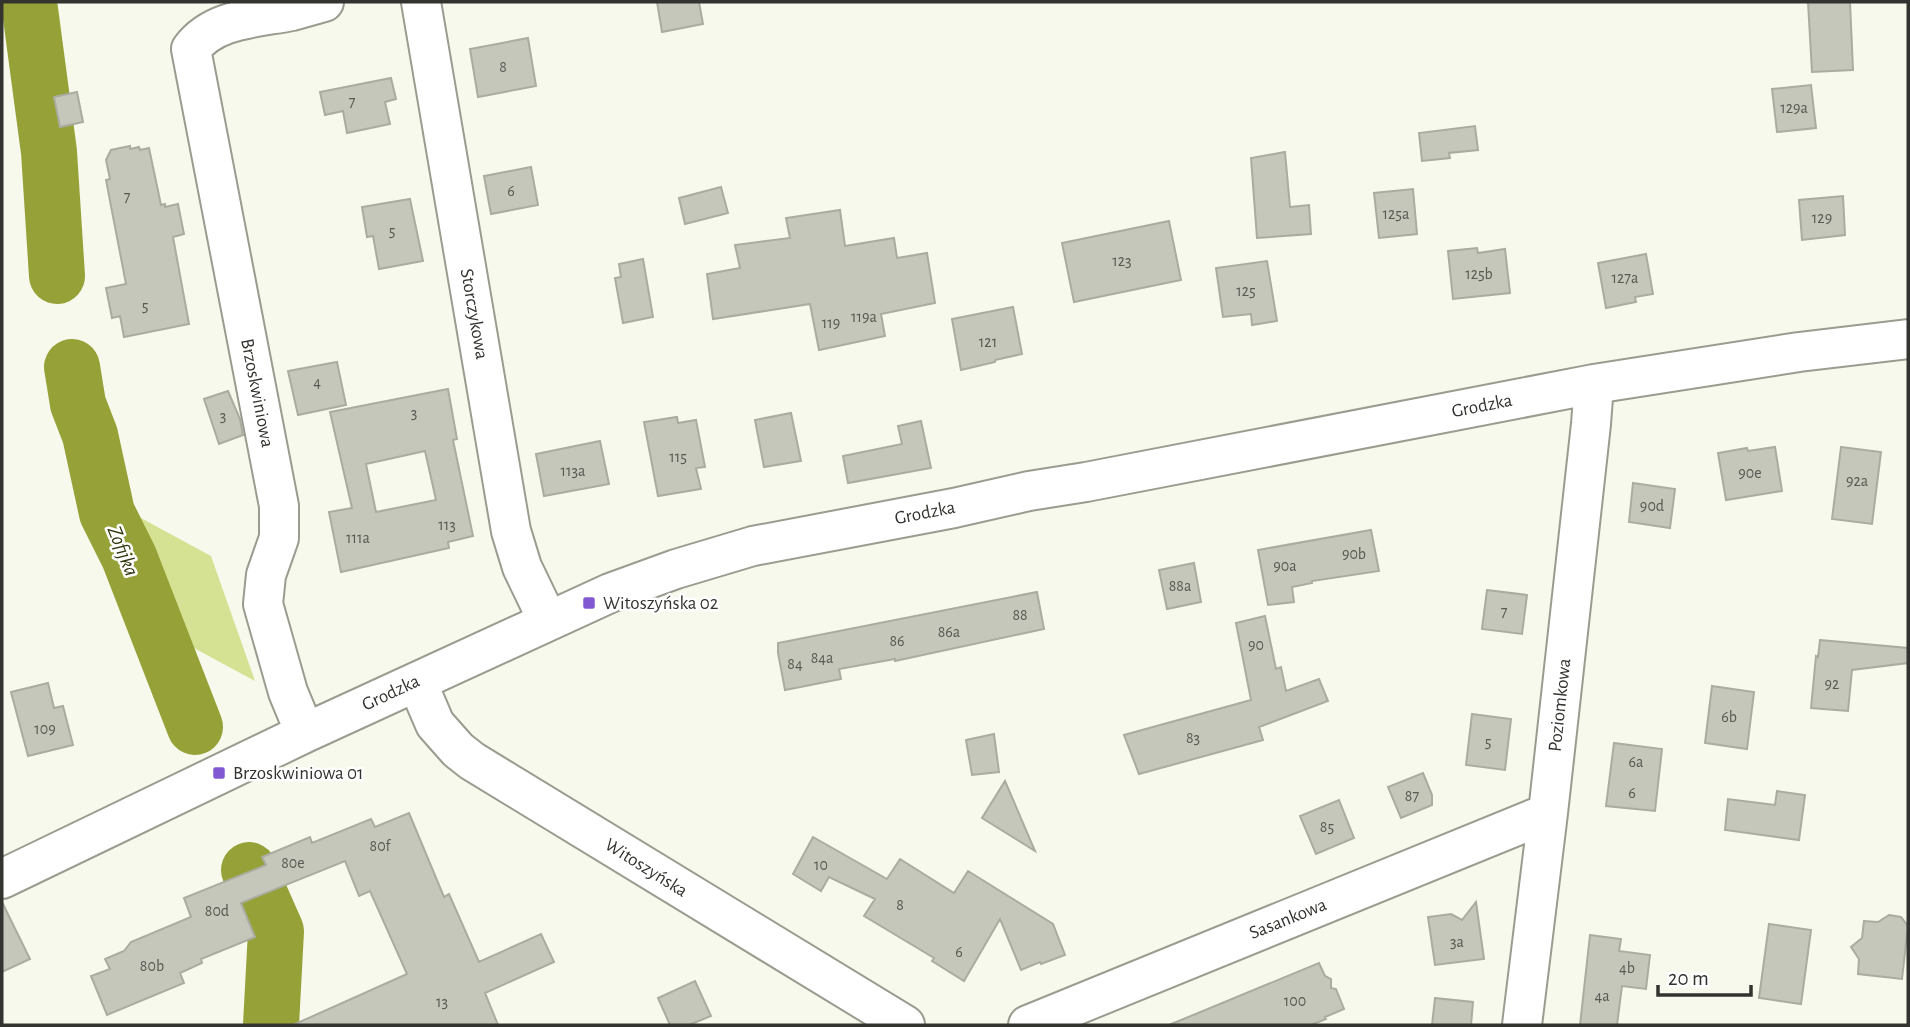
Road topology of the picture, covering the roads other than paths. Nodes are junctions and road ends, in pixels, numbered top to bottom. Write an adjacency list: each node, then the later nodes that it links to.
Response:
1 (324, 2): 7 (street, Brzoskwiniowa)
2 (421, 2): 5 (street, Storczykowa)
3 (1908, 339): 4 (street, Grodzka)
4 (1594, 384): 5 (street, Grodzka); 8 (street, Poziomkowa)
5 (548, 621): 6 (street, Grodzka)
6 (417, 682): 7 (street, Grodzka); 10 (street, Witoszyńska)
7 (305, 733): 9 (street, Grodzka)
8 (1548, 813): 11 (street, Sasankowa); 12 (street, Poziomkowa)
9 (2, 879)
10 (905, 1025)
11 (1028, 1025)
12 (1522, 1025)

